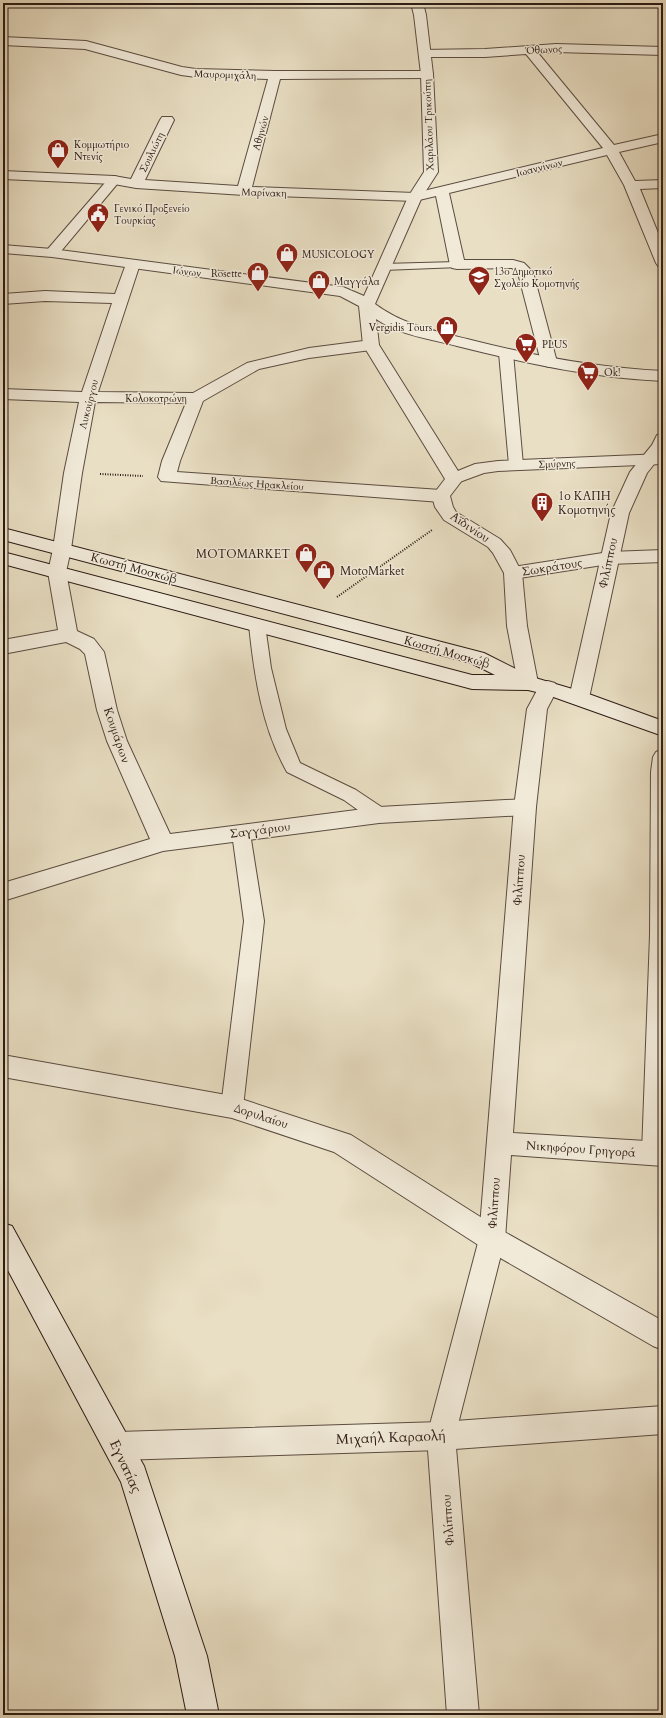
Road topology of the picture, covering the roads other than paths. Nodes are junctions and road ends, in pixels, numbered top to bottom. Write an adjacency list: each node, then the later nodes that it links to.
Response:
1 (417, 3): 5 (street, Χαριλάου Τρικούπη)
2 (3, 41): 7 (street, Μαυρομιχάλη)
3 (529, 50): 4 (street, Όθωνος); 5 (street, Όθωνος); 10 (street)
4 (663, 51)
5 (425, 53): 6 (street, Χαριλάου Τρικούπη)
6 (427, 74): 7 (street, Μαυρομιχάλη); 18 (street, Χαριλάου Τρικούπη)
7 (275, 75): 16 (street, Αθηνών)
8 (167, 120): 13 (street, Σουλιώτη)
9 (663, 138): 10 (street, Ιωαννίνων)
10 (611, 150): 15 (street); 17 (street, Ιωαννίνων)
11 (3, 175): 12 (street, Μαρίνακη)
12 (114, 180): 13 (street, Μαρίνακη); 20 (street)
13 (136, 184): 16 (street, Μαρίνακη)
14 (663, 184): 15 (street)
15 (631, 185): 21 (street)
16 (244, 191): 18 (street, Μαρίνακη)
17 (442, 191): 18 (street, Ιωαννίνων); 23 (street)
18 (415, 197): 24 (street, Χαριλάου Τρικούπη)
19 (3, 249): 20 (street, Ιώνων)
20 (52, 253): 22 (street, Ιώνων)
21 (663, 263)
22 (133, 264): 26 (street, Λυκούργου); 27 (street, Ιώνων)
23 (457, 265): 24 (lane); 30 (street)
24 (383, 267): 27 (street, Χαριλάου Τρικούπη)
25 (3, 299): 26 (street)
26 (121, 299): 33 (street, Λυκούργου)
27 (367, 305): 28 (street); 29 (street, Ιώνων)
28 (371, 345): 34 (street, Κολοκοτρώνη); 38 (street)
29 (506, 353): 30 (street, Ιώνων); 37 (street)
30 (549, 362): 31 (street, Ιώνων)
31 (663, 376)
32 (3, 394): 33 (street, Κολοκοτρώνη)
33 (88, 397): 34 (street, Κολοκοτρώνη); 41 (street, Λυκούργου)
34 (196, 398): 39 (street, Βασιλέως Ηρακλείου)
35 (663, 439): 36 (street, Φιλίππου)
36 (656, 459): 37 (street, Σμύρνης); 44 (street, Φιλίππου)
37 (516, 465): 38 (street, Σμύρνης)
38 (454, 479): 39 (street)
39 (441, 496): 46 (street, Αϊδινίου)
40 (3, 534): 41 (street, Κωστή Μοσκώβ)
41 (62, 549): 45 (street, Λυκούργου); 50 (street, Κωστή Μοσκώβ)
42 (663, 556): 44 (street, Σωκράτους)
43 (3, 558): 45 (street, Κωστή Μοσκώβ)
44 (609, 558): 46 (street, Σωκράτους); 51 (street, Φιλίππου)
45 (57, 572): 47 (street, Κωστή Μοσκώβ); 48 (street)
46 (513, 573): 50 (street, Αϊδινίου)
47 (258, 625): 50 (street, Κωστή Μοσκώβ); 55 (street)
48 (68, 635): 49 (street); 57 (street, Κουμάρων)
49 (3, 647)
50 (538, 686): 51 (street); 54 (street, Φιλίππου)
51 (579, 698): 52 (street)
52 (663, 729)
53 (663, 757): 62 (street)
54 (525, 807): 55 (street, Σαγγάριου); 61 (street, Φιλίππου)
55 (379, 815): 56 (street, Σαγγάριου)
56 (241, 833): 57 (street, Σαγγάριου); 60 (street)
57 (163, 844): 58 (street, Σαγγάριου)
58 (3, 892)
59 (3, 1066): 60 (street, Δορυλαίου)
60 (232, 1106): 64 (street, Δορυλαίου)
61 (499, 1143): 62 (street, Νικηφόρου Γρηγορά); 64 (street, Φιλίππου)
62 (659, 1154)
63 (3, 1235): 68 (street, Εγνατίας)
64 (492, 1239): 65 (street); 67 (street, Φιλίππου)
65 (663, 1336)
66 (663, 1420): 67 (street, Μιχαήλ Καραολή)
67 (441, 1436): 68 (street, Μιχαήλ Καραολή); 70 (street, Φιλίππου)
68 (118, 1446): 69 (street, Εγνατίας)
69 (203, 1715)
70 (463, 1715)

